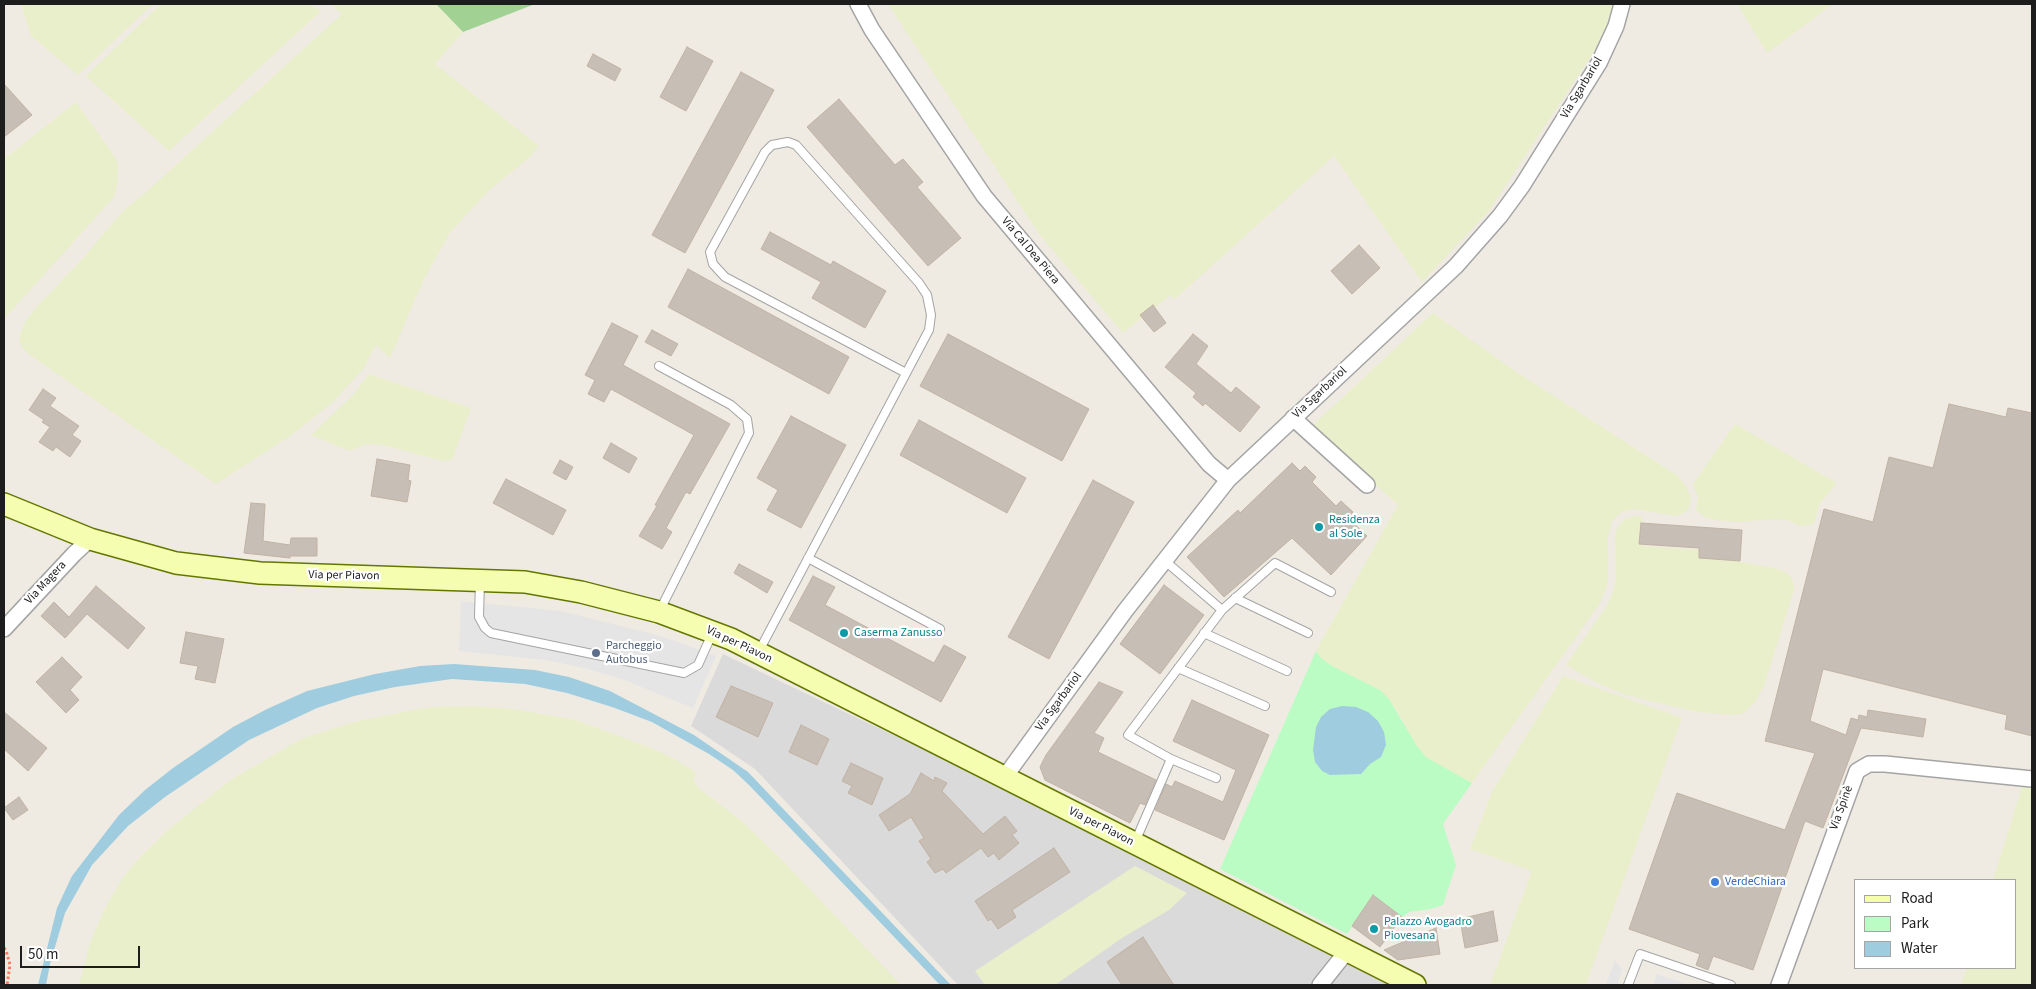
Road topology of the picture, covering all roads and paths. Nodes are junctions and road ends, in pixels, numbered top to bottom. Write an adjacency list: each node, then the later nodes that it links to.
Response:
1 (858, 4): 6 (street, Via Cal Dea Piera)
2 (1622, 4): 5 (street, Via Sgarbariol)
3 (659, 366): 16 (lane)
4 (906, 373): 4 (lane); 10 (lane)
5 (1293, 418): 6 (street, Via Sgarbariol); 7 (street)
6 (1228, 480): 11 (street, Via Sgarbariol)
7 (1367, 485)
8 (4, 504): 9 (street, Via per Piavon)
9 (90, 539): 12 (street, Via per Piavon); 17 (street, Via Magera)
10 (808, 558): 18 (lane); 22 (lane)
11 (1164, 560): 15 (lane); 27 (street, Via Sgarbariol)
12 (480, 579): 16 (street, Via per Piavon); 19 (lane)
13 (1331, 592): 14 (lane)
14 (1235, 598): 15 (lane); 21 (lane)
15 (1222, 610): 20 (lane)
16 (660, 612): 19 (street, Via per Piavon)
17 (4, 629)
18 (940, 629)
19 (713, 632): 22 (street, Via per Piavon)
20 (1204, 633): 23 (lane); 24 (lane)
21 (1308, 633)
22 (758, 653): 27 (street, Via per Piavon)
23 (1178, 668): 25 (lane); 26 (lane)
24 (1287, 671)
25 (1265, 706)
26 (1171, 759): 28 (lane); 30 (lane)
27 (1004, 778): 30 (street, Via per Piavon)
28 (1216, 778)
29 (2032, 779): 38 (street, Via Spinè)
30 (1135, 844): 32 (street, Via per Piavon)
31 (4, 948): 33 (path)
32 (1347, 951): 34 (street); 35 (street, Via per Piavon)
33 (7, 985)
34 (1320, 985)
35 (1415, 985)
36 (1628, 985): 37 (lane)
37 (1730, 985)
38 (1779, 985)

